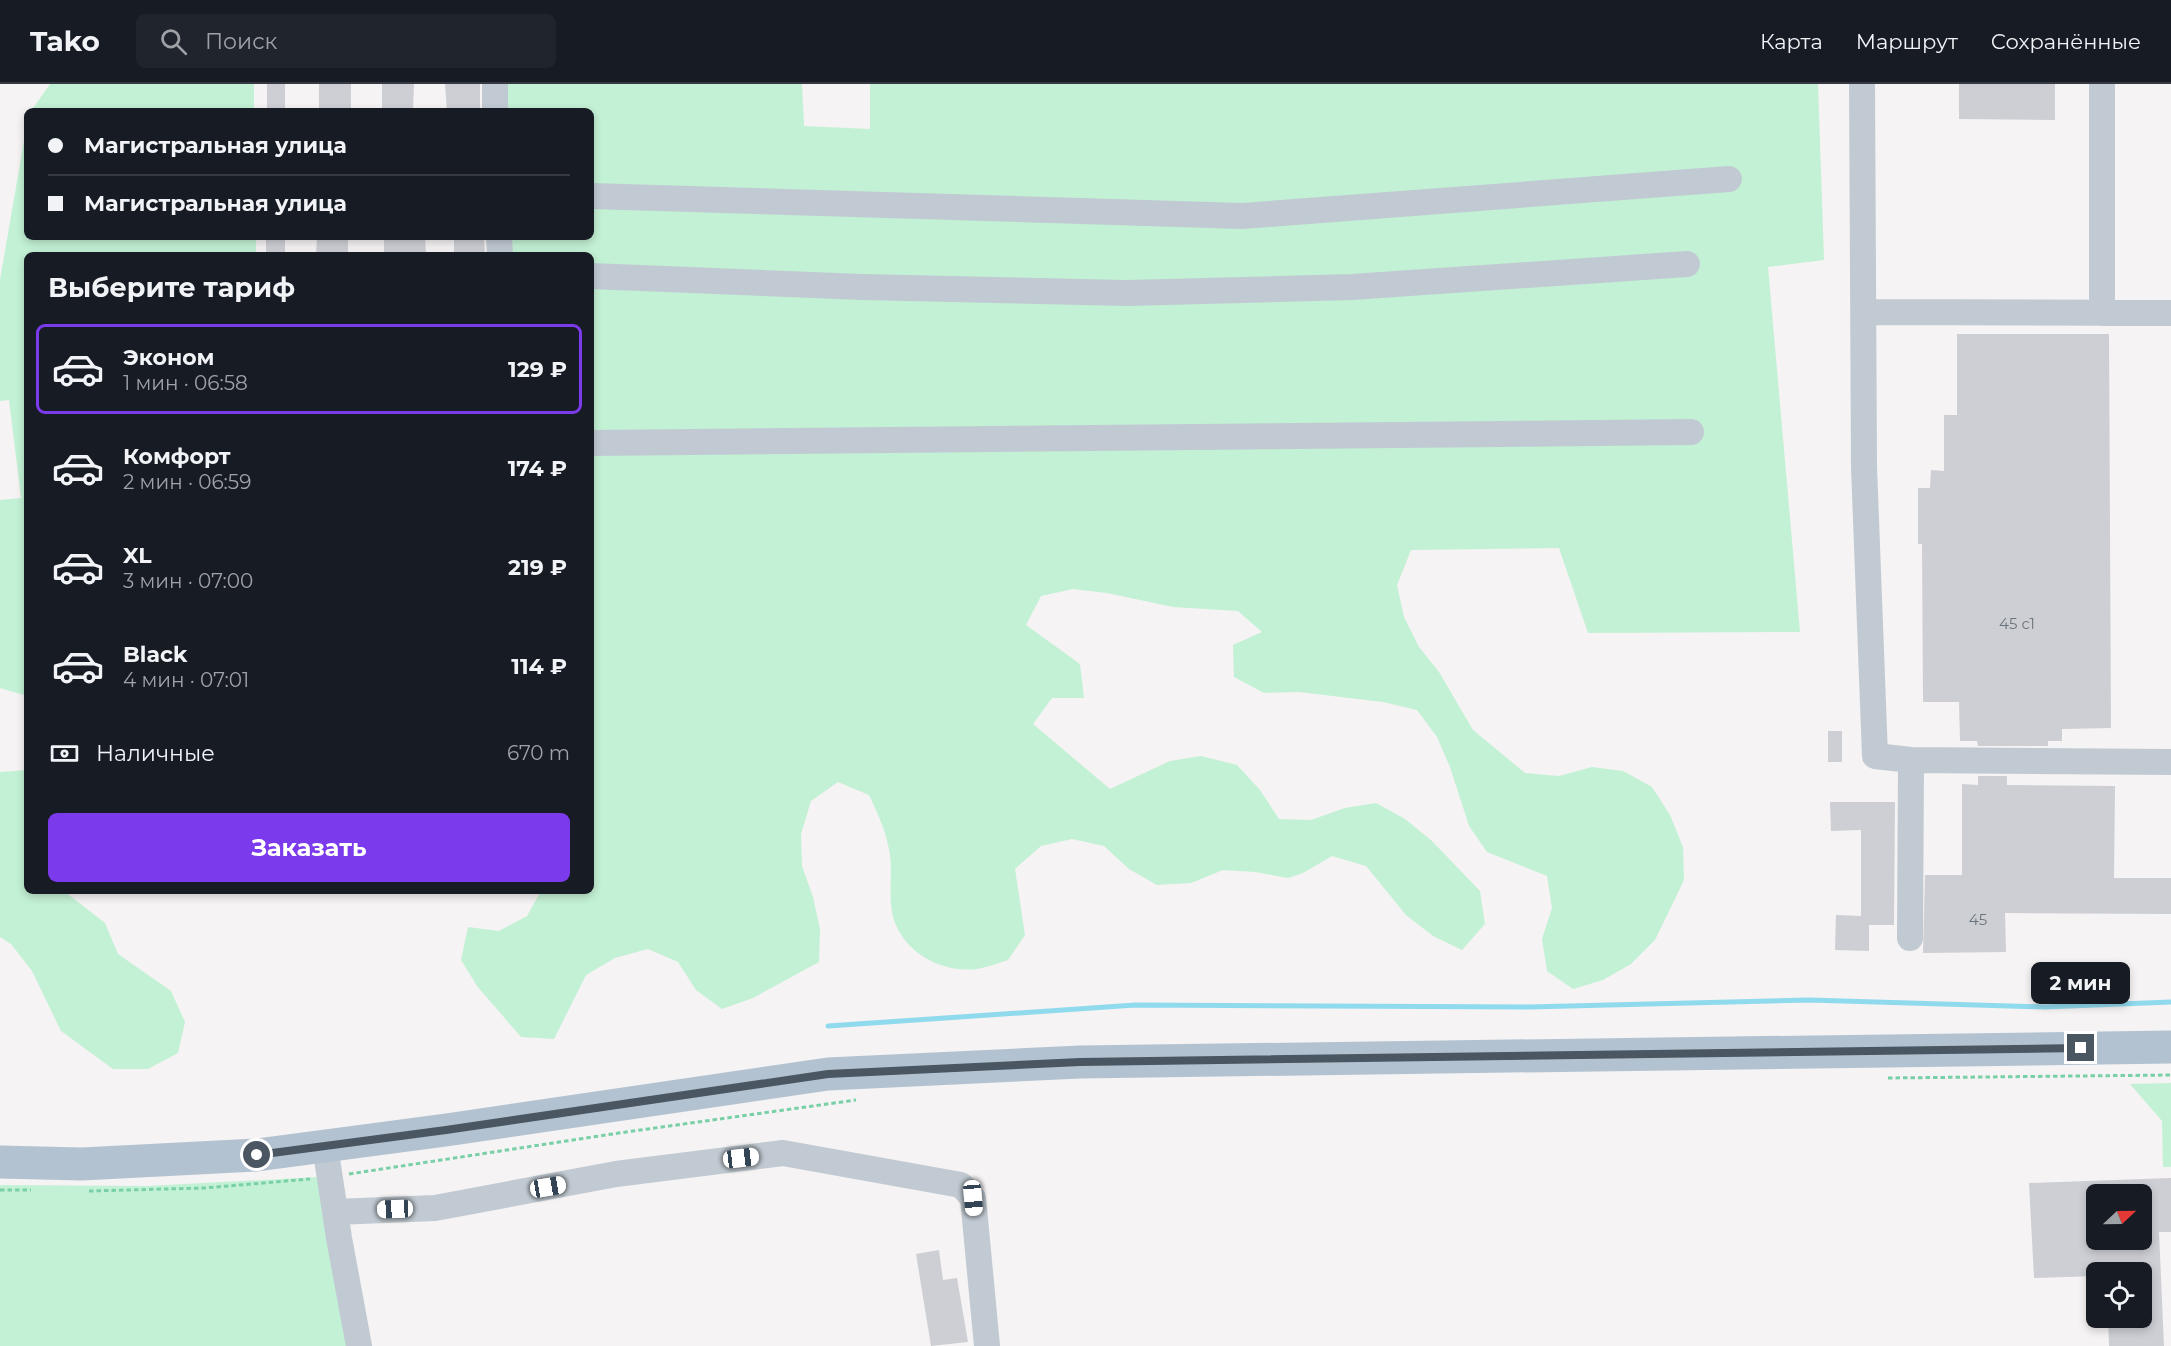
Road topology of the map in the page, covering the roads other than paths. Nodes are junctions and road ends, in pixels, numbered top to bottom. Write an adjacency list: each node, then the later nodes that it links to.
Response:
1 (495, 84): 4 (lane)
2 (1862, 84): 9 (lane)
3 (2102, 84): 10 (lane)
4 (495, 108)
5 (1729, 179): 6 (lane)
6 (594, 196)
7 (1687, 264): 8 (lane)
8 (594, 276)
9 (1864, 312): 10 (lane); 14 (lane)
10 (2102, 313): 11 (lane)
11 (2171, 313)
12 (1691, 432): 13 (lane)
13 (594, 443)
14 (1911, 760): 15 (lane); 16 (lane)
15 (2171, 762)
16 (1910, 938)
17 (2171, 1047): 19 (main road)
18 (0, 1162): 19 (main road)
19 (328, 1162): 20 (lane)
20 (335, 1212): 21 (lane); 22 (lane)
21 (359, 1346)
22 (987, 1346)

